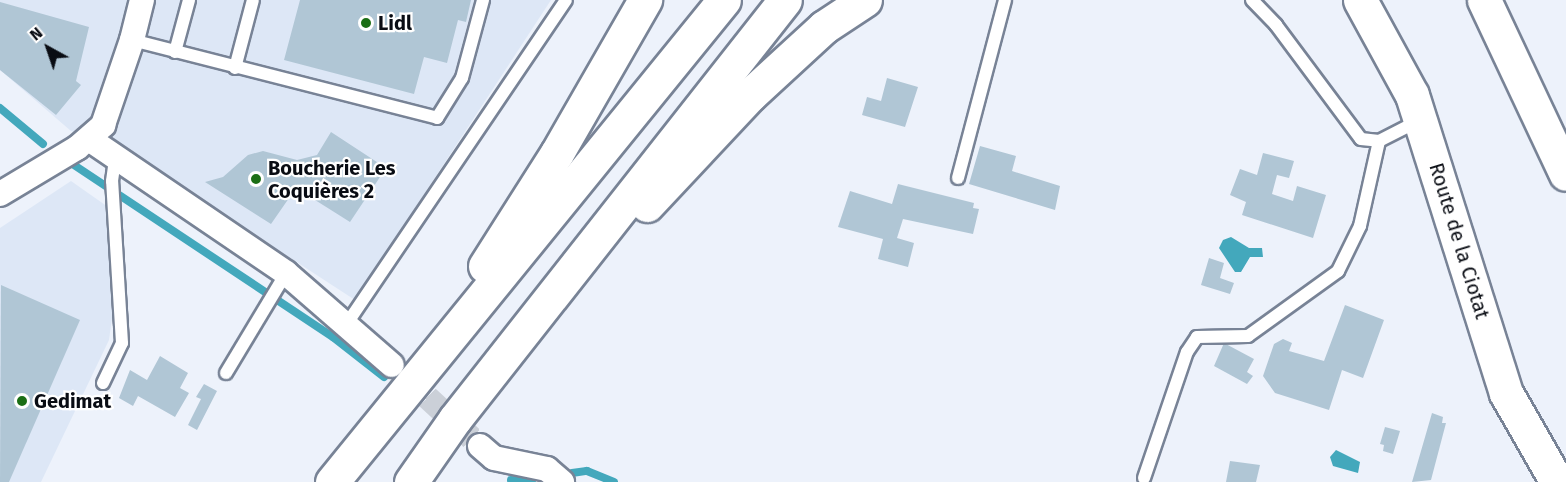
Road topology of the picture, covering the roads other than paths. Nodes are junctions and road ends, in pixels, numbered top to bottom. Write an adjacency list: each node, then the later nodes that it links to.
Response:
1 (142, 0): 14 (street)
2 (189, 0): 15 (lane)
3 (253, 0): 16 (lane)
4 (483, 0): 16 (lane)
5 (566, 0): 25 (lane)
6 (645, 0): 32 (main road)
7 (724, 0): 33 (main road)
8 (785, 0): 26 (main road)
9 (865, 0): 26 (main road)
10 (1005, 0): 22 (lane)
11 (1252, 0): 19 (lane)
12 (1360, 0): 17 (main road, Route de la Ciotat)
13 (1484, 0): 21 (main road)
14 (132, 40): 15 (lane); 18 (street)
15 (175, 52): 16 (lane)
16 (235, 68)
17 (1421, 120): 19 (lane); 36 (main road, Route de la Ciotat)
18 (89, 139): 20 (street); 23 (street)
19 (1379, 141): 31 (lane)
20 (113, 170): 24 (street); 29 (lane)
21 (1566, 174)
22 (958, 178)
23 (0, 194)
24 (281, 281): 25 (street); 28 (lane)
25 (346, 325): 27 (street)
26 (523, 333): 34 (main road)
27 (392, 365)
28 (226, 373)
29 (103, 383)
30 (480, 446): 35 (street)
31 (1144, 478)
32 (325, 482)
33 (332, 482)
34 (411, 482)
35 (562, 482)
36 (1557, 482)

